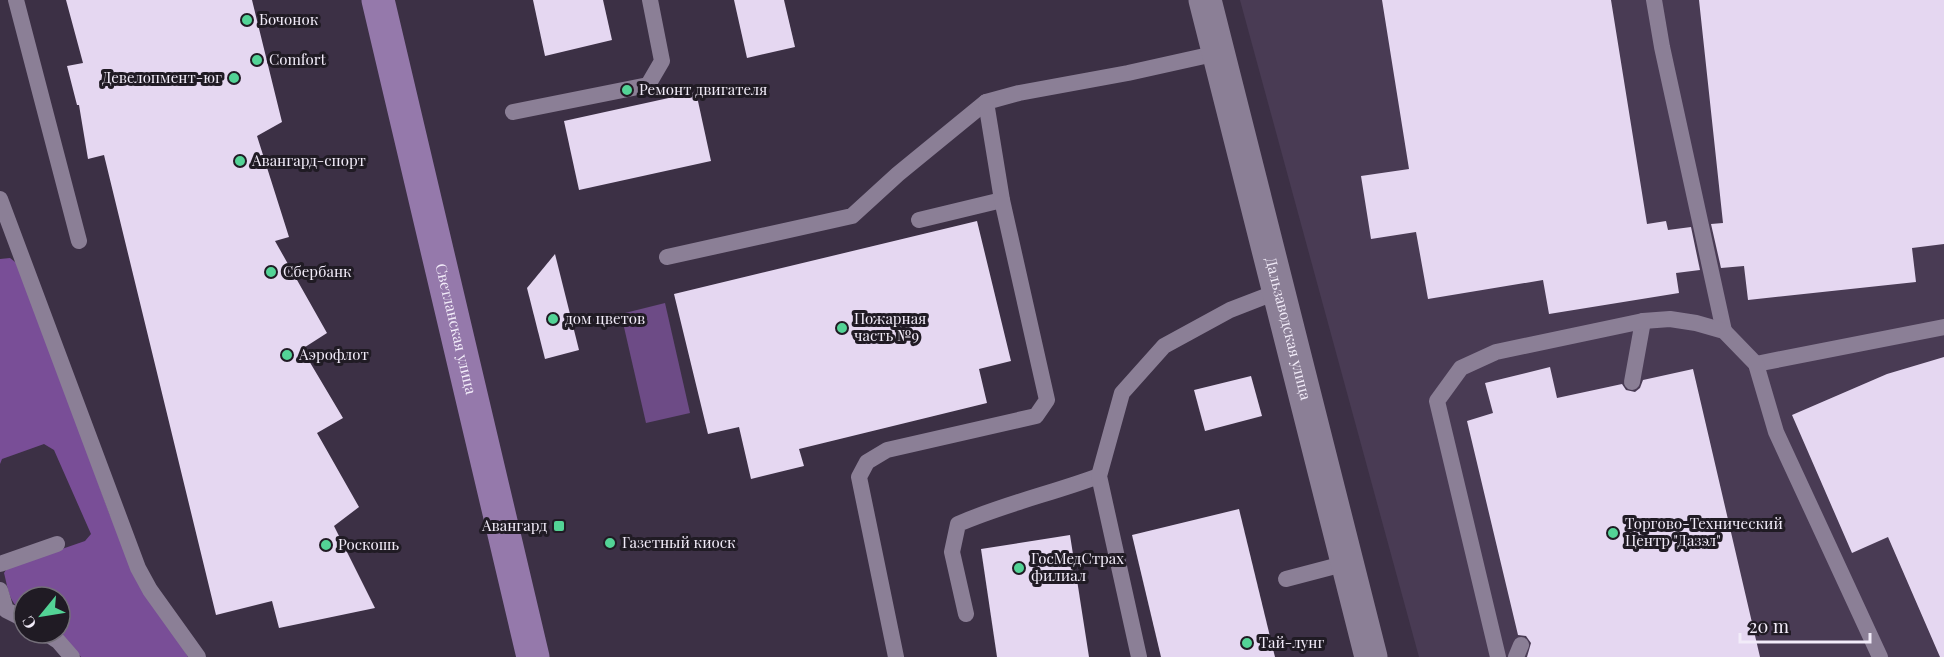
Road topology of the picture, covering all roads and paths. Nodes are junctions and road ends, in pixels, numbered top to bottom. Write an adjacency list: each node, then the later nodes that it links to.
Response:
1 (16, 0): 12 (lane)
2 (378, 0): 31 (main road, Светланская улица)
3 (650, 0): 8 (lane)
4 (1205, 0): 6 (street, Дальзаводская улица)
5 (1654, 0): 17 (lane)
6 (1218, 53): 7 (lane); 14 (street, Дальзаводская улица)
7 (986, 102): 10 (lane); 13 (lane)
8 (513, 112)
9 (0, 199): 30 (lane)
10 (1002, 200): 11 (lane); 32 (lane)
11 (920, 220)
12 (79, 241)
13 (667, 257)
14 (1279, 291): 20 (lane); 22 (street, Дальзаводская улица)
15 (1643, 321): 17 (lane); 19 (lane); 35 (lane)
16 (1944, 327): 18 (lane)
17 (1724, 331): 18 (lane)
18 (1756, 364): 36 (lane)
19 (1632, 382)
20 (1100, 476): 27 (lane); 33 (lane)
21 (57, 544): 23 (lane)
22 (1347, 563): 24 (lane); 34 (street, Дальзаводская улица)
23 (0, 564)
24 (1286, 579)
25 (0, 590): 26 (lane)
26 (3, 612)
27 (966, 614)
28 (62, 645): 29 (lane)
29 (72, 657)
30 (198, 657)
31 (533, 657)
32 (896, 657)
33 (1139, 657)
34 (1371, 657)
35 (1498, 657)
36 (1880, 657)

